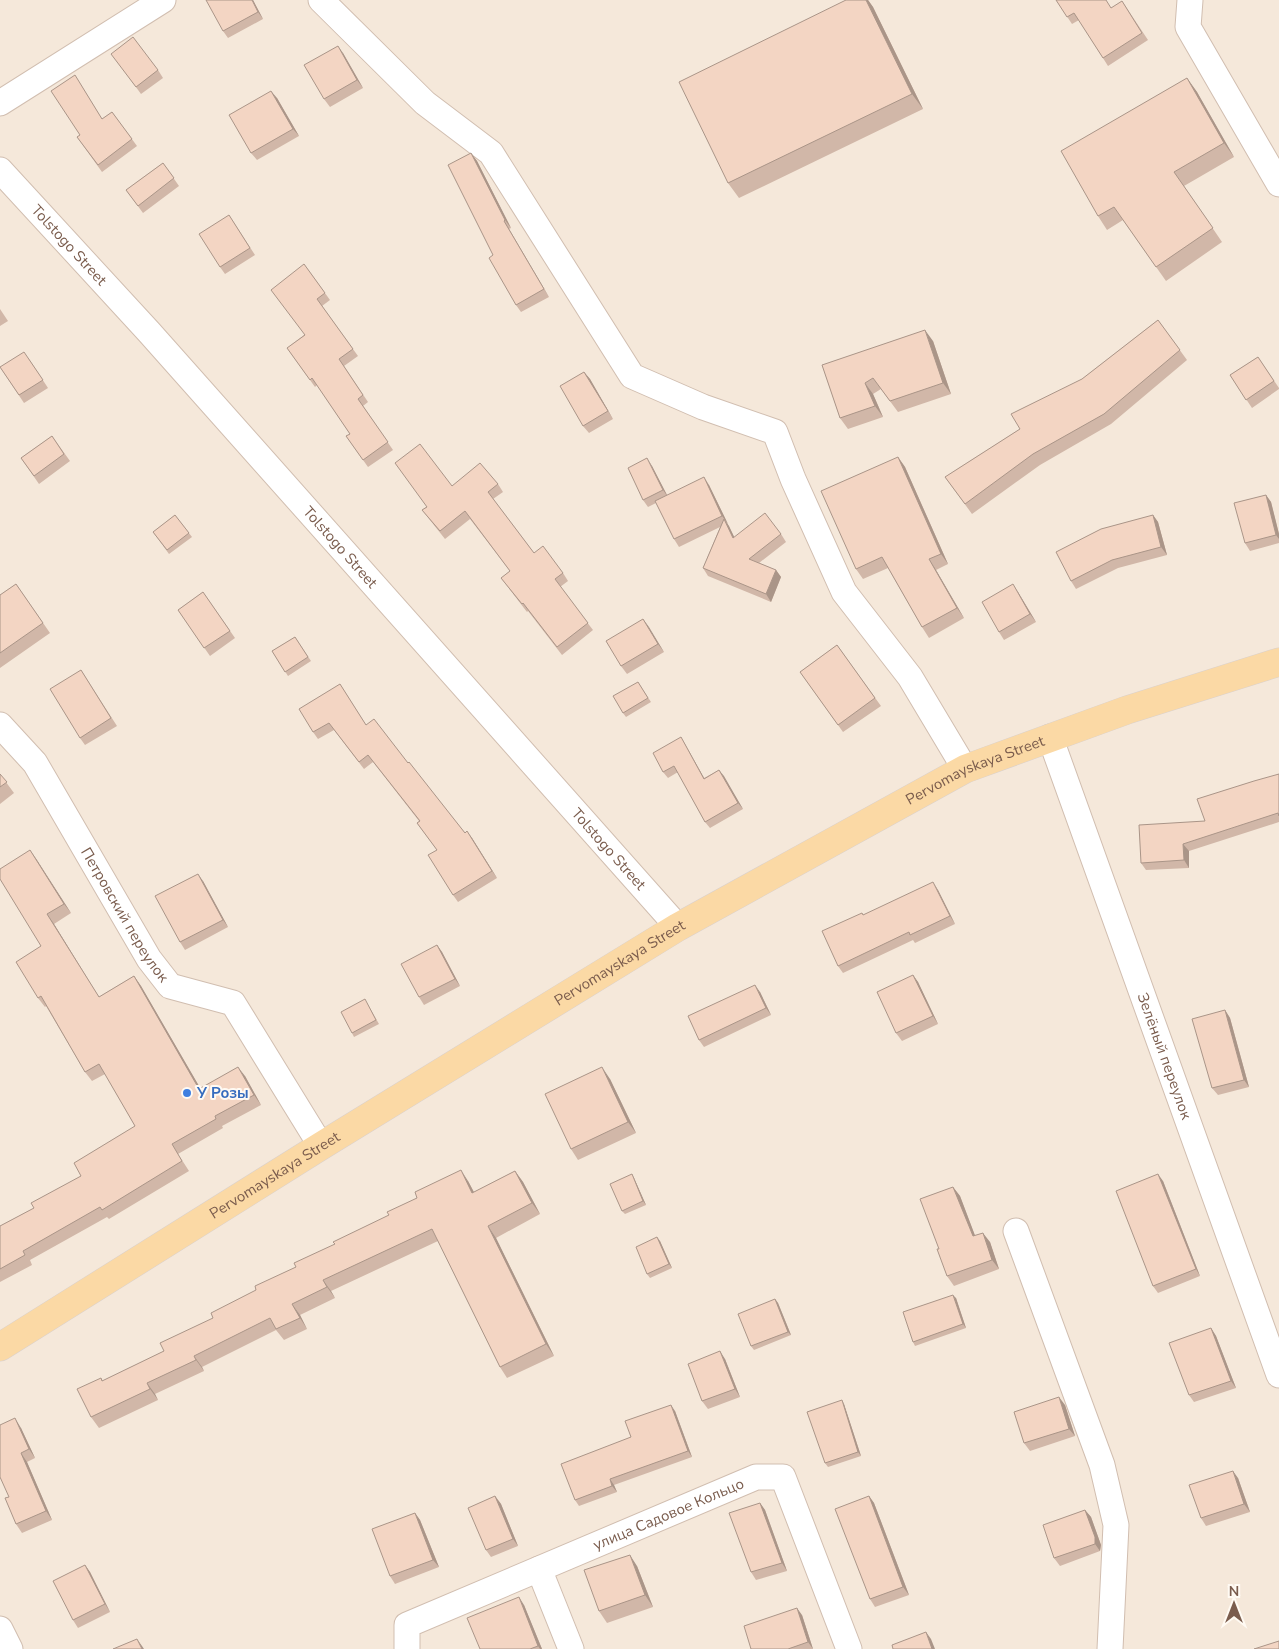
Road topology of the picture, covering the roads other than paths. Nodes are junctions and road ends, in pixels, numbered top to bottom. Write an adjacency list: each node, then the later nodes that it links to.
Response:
1 (162, 0): 4 (street)
2 (321, 0): 10 (street)
3 (1190, 0): 6 (street)
4 (0, 103)
5 (0, 170): 11 (street, Tolstogo Street)
6 (1279, 184)
7 (1279, 662): 9 (main road, Pervomayskaya Street)
8 (0, 725): 12 (street, Петровский переулок)
9 (1050, 737): 10 (main road, Pervomayskaya Street); 15 (street, Зелёный переулок)
10 (965, 769): 11 (main road, Pervomayskaya Street)
11 (678, 927): 12 (main road, Pervomayskaya Street)
12 (321, 1146): 14 (main road, Pervomayskaya Street)
13 (1016, 1231): 22 (street)
14 (0, 1347)
15 (1279, 1375)
16 (539, 1569): 19 (street, улица Садовое Кольцо); 20 (street); 21 (street, улица Садовое Кольцо)
17 (0, 1629): 18 (street)
18 (10, 1649)
19 (407, 1649)
20 (571, 1649)
21 (849, 1649)
22 (1110, 1649)

